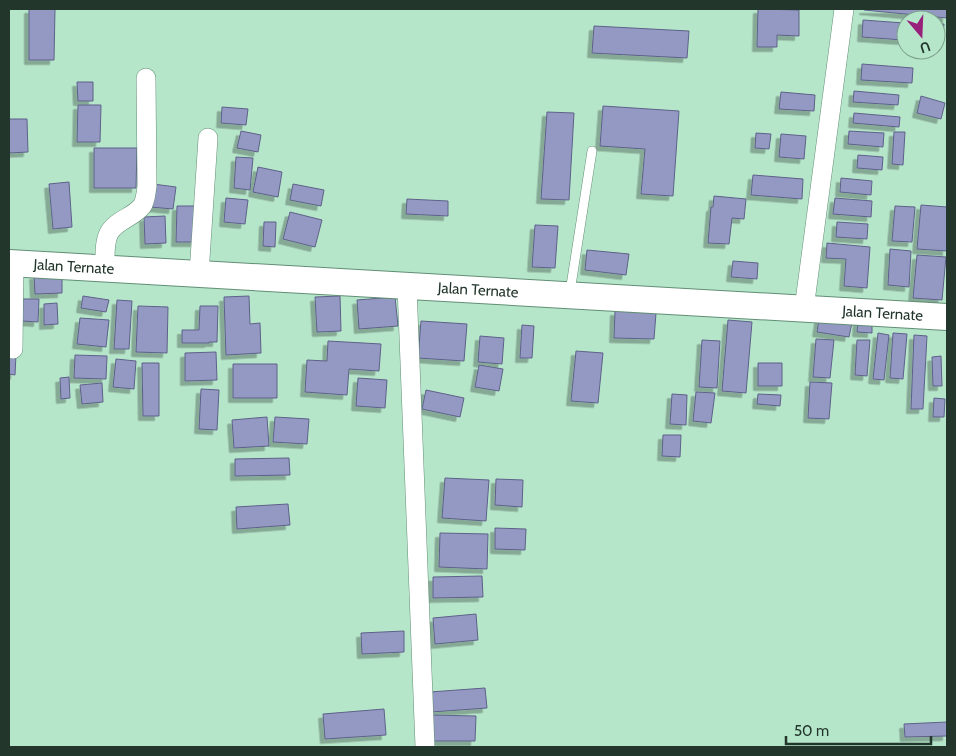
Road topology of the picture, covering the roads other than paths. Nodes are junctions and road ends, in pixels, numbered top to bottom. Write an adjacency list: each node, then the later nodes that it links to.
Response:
1 (844, 9): 10 (street)
2 (146, 78): 6 (street)
3 (208, 138): 7 (street)
4 (592, 151): 9 (lane)
5 (11, 263): 6 (street, Jalan Ternate); 12 (street)
6 (104, 268): 7 (street, Jalan Ternate)
7 (199, 274): 8 (street, Jalan Ternate)
8 (407, 286): 9 (street, Jalan Ternate); 13 (street)
9 (569, 295): 10 (street, Jalan Ternate)
10 (804, 309): 11 (street, Jalan Ternate)
11 (947, 317)
12 (13, 349)
13 (425, 747)

